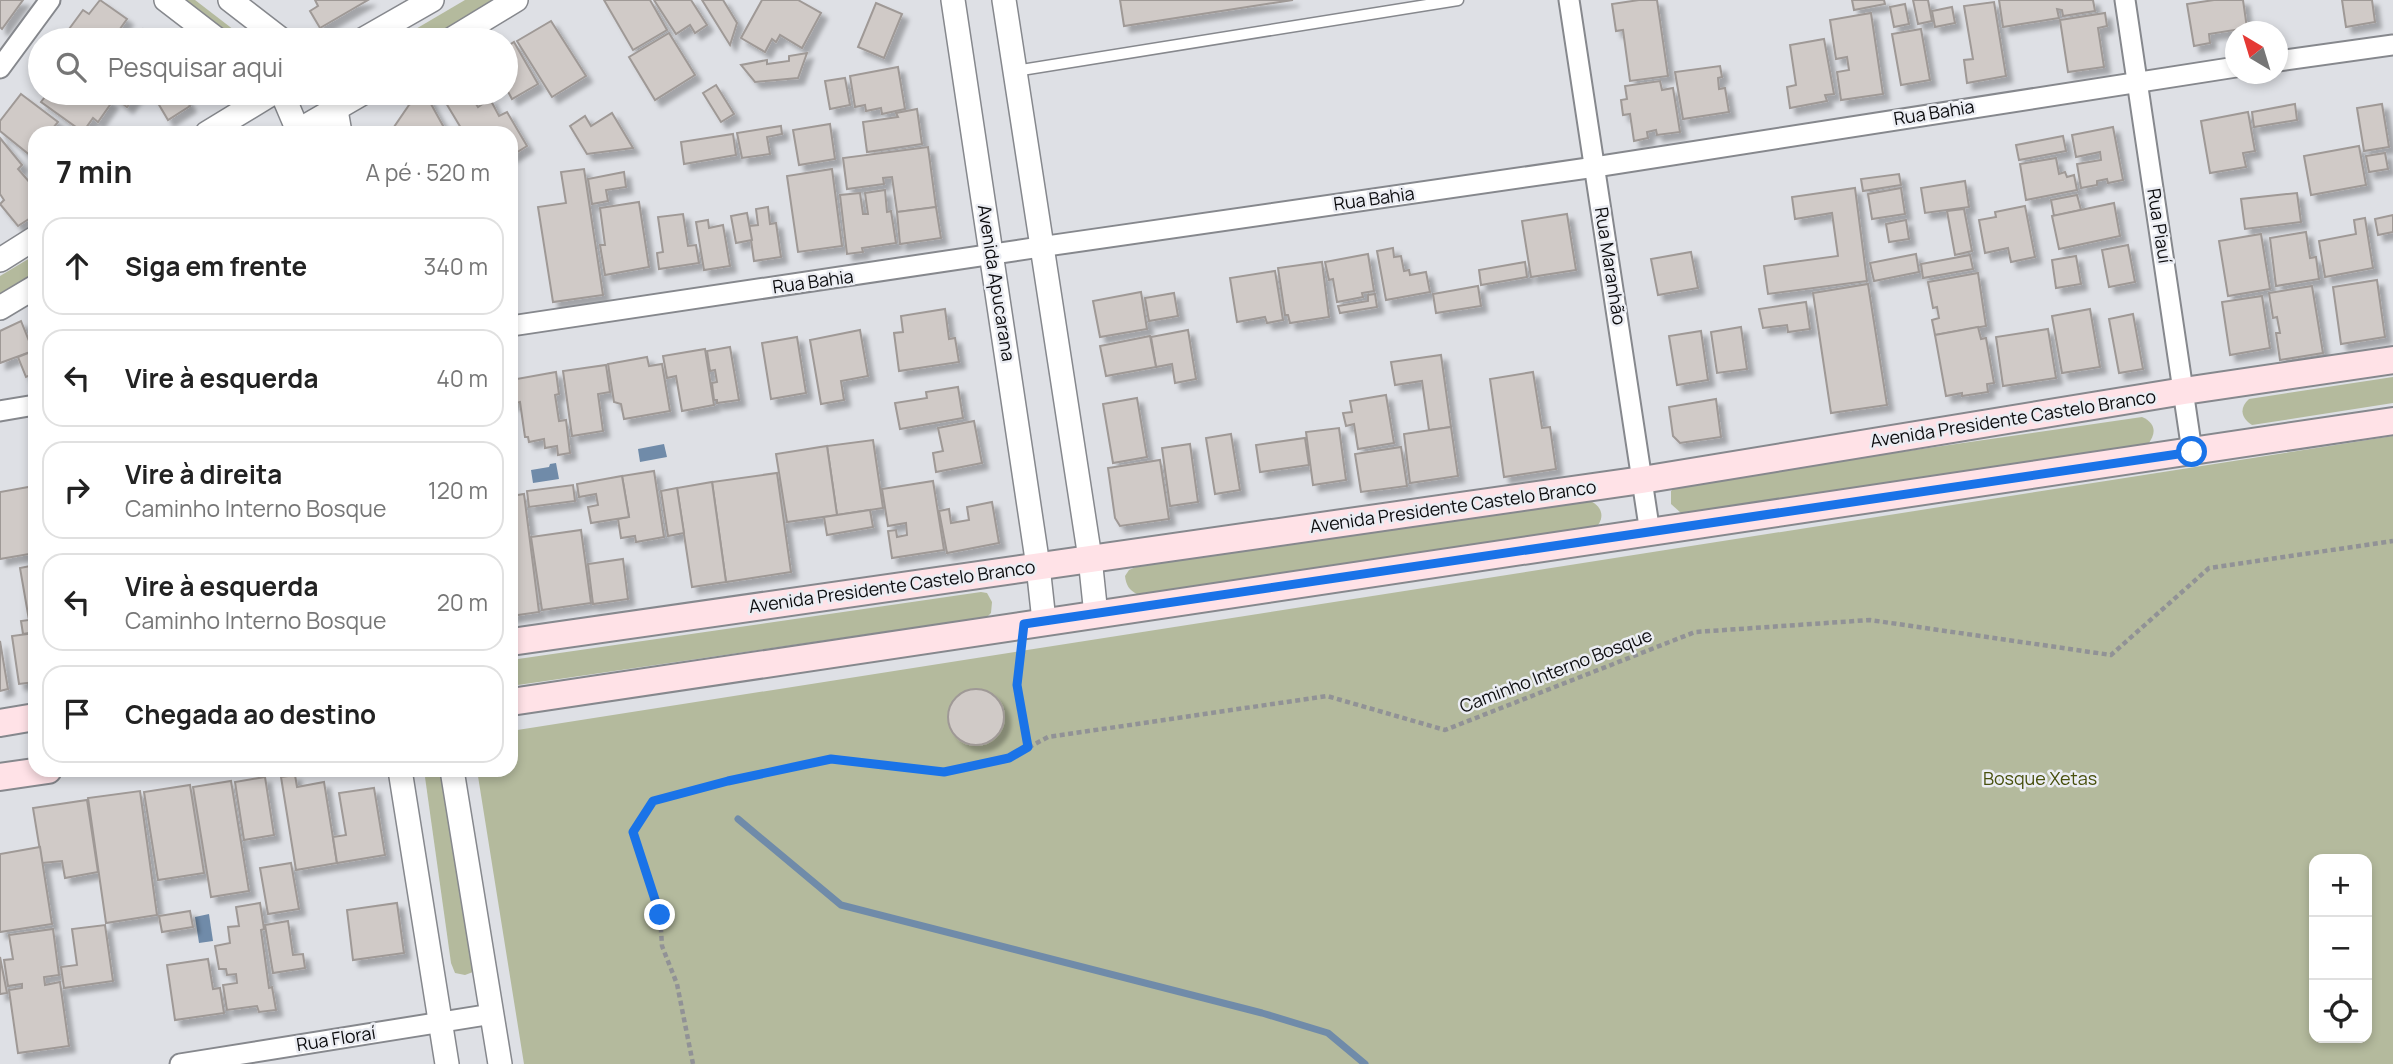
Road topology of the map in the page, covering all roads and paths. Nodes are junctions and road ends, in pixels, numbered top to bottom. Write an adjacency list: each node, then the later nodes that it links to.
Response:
1 (50, 0): 11 (street)
2 (166, 0): 12 (street)
3 (230, 0): 13 (street)
4 (432, 0): 14 (street)
5 (516, 0): 15 (street)
6 (953, 0): 34 (street, Avenida Apucarana)
7 (1004, 0): 21 (street)
8 (1458, 0): 21 (lane)
9 (1569, 0): 31 (street, Rua Maranhão)
10 (2125, 0): 22 (street, Rua Piauí)
11 (29, 28)
12 (202, 28)
13 (266, 28)
14 (383, 28)
15 (470, 28)
16 (28, 30): 19 (street)
17 (2393, 45): 18 (street)
18 (2288, 59)
19 (0, 68)
20 (2225, 68): 22 (street, Rua Bahia)
21 (1014, 71): 33 (street)
22 (2138, 81): 31 (street, Rua Bahia); 40 (street, Rua Piauí)
23 (253, 105): 27 (street)
24 (287, 105): 28 (street)
25 (327, 105): 29 (street)
26 (333, 105): 30 (street)
27 (219, 126)
28 (295, 126)
29 (304, 126)
30 (338, 126)
31 (1595, 167): 33 (street, Rua Bahia); 45 (street, Rua Maranhão)
32 (28, 242): 35 (street)
33 (1040, 247): 34 (street, Rua Bahia); 48 (street)
34 (992, 255): 38 (street, Rua Bahia); 49 (street, Avenida Apucarana)
35 (0, 260)
36 (28, 291): 37 (street)
37 (0, 308)
38 (518, 325)
39 (2393, 360): 40 (main road, Avenida Presidente Castelo Branco)
40 (2184, 391): 44 (street, Rua Piauí); 45 (main road, Avenida Presidente Castelo Branco)
41 (28, 406): 42 (street)
42 (0, 411)
43 (2393, 421): 44 (main road)
44 (2192, 452): 46 (main road)
45 (1642, 480): 46 (street, Rua Maranhão); 48 (main road, Avenida Presidente Castelo Branco)
46 (1650, 533): 50 (main road)
47 (2393, 541): 56 (path, Caminho Interno Bosque)
48 (1090, 558): 49 (main road, Avenida Presidente Castelo Branco); 50 (street)
49 (1038, 566): 51 (street, Avenida Apucarana); 52 (main road, Avenida Presidente Castelo Branco)
50 (1096, 615): 51 (main road)
51 (1034, 623): 53 (main road); 56 (path)
52 (518, 641)
53 (518, 701)
54 (28, 718): 55 (main road)
55 (0, 723)
56 (1028, 747): 66 (path, Caminho Interno Bosque)
57 (28, 773): 58 (main road)
58 (0, 777)
59 (401, 777): 62 (street)
60 (453, 777): 61 (street)
61 (492, 1014): 62 (street, Rua Floraí); 65 (street)
62 (441, 1022): 63 (street, Rua Floraí); 64 (street)
63 (180, 1064)
64 (447, 1064)
65 (500, 1064)
66 (693, 1064)

